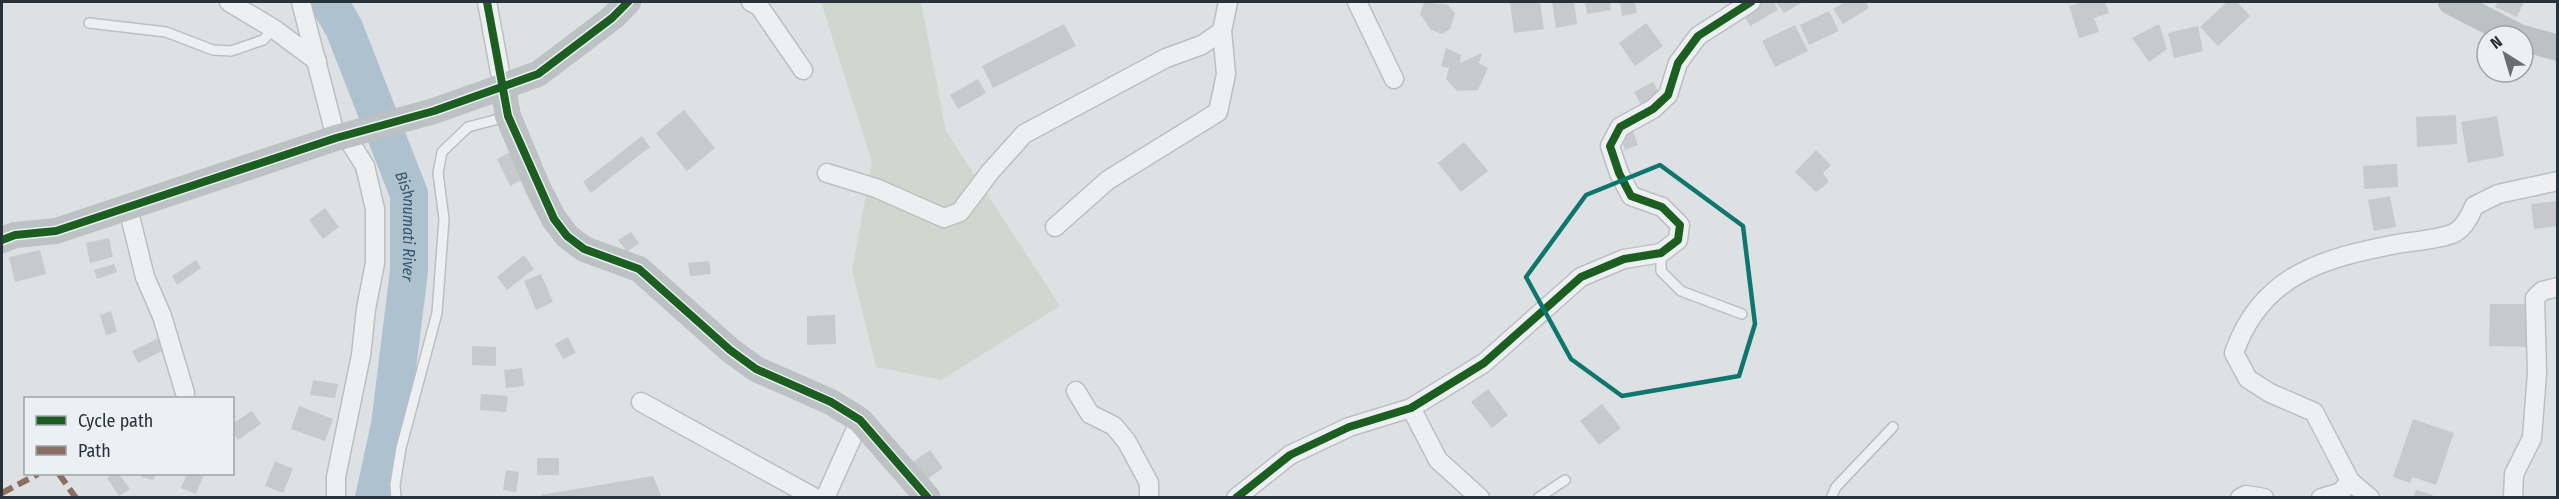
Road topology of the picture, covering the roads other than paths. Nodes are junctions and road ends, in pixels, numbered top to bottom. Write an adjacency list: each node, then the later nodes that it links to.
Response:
1 (229, 2): 12 (street)
2 (301, 2): 16 (street)
3 (487, 2): 19 (street)
4 (628, 2): 19 (street)
5 (751, 2): 17 (street)
6 (1228, 2): 13 (street)
7 (1356, 2): 18 (street)
8 (1751, 2): 27 (street)
9 (2451, 2): 11 (street)
10 (89, 23): 12 (lane)
11 (2494, 24)
12 (274, 29): 16 (street)
13 (1222, 31): 22 (street); 25 (street)
14 (2535, 41): 15 (street)
15 (2558, 48)
16 (317, 61): 21 (street)
17 (803, 70)
18 (1394, 80)
19 (503, 88): 20 (street); 21 (street)
20 (508, 116): 34 (street); 39 (lane)
21 (349, 135): 24 (street); 38 (street)
22 (827, 173)
23 (2558, 181): 37 (street)
24 (128, 208): 26 (street); 31 (street)
25 (1055, 227)
26 (2, 240)
27 (1661, 253): 29 (lane); 33 (street)
28 (2558, 287): 52 (street)
29 (1742, 314)
30 (1076, 391): 43 (street)
31 (185, 393)
32 (641, 402): 40 (street)
33 (1411, 408): 44 (street); 45 (street)
34 (860, 420): 41 (street); 42 (street)
35 (1893, 427): 47 (lane)
36 (1565, 480): 46 (lane)
37 (2350, 481): 50 (street); 51 (street)
38 (336, 498)
39 (396, 498)
40 (815, 498)
41 (825, 498)
42 (928, 498)
43 (1149, 498)
44 (1236, 498)
45 (1480, 498)
46 (1538, 498)
47 (1831, 498)
48 (2240, 498): 49 (street)
49 (2264, 498)
50 (2321, 498)
51 (2370, 498)
52 (2513, 498)

